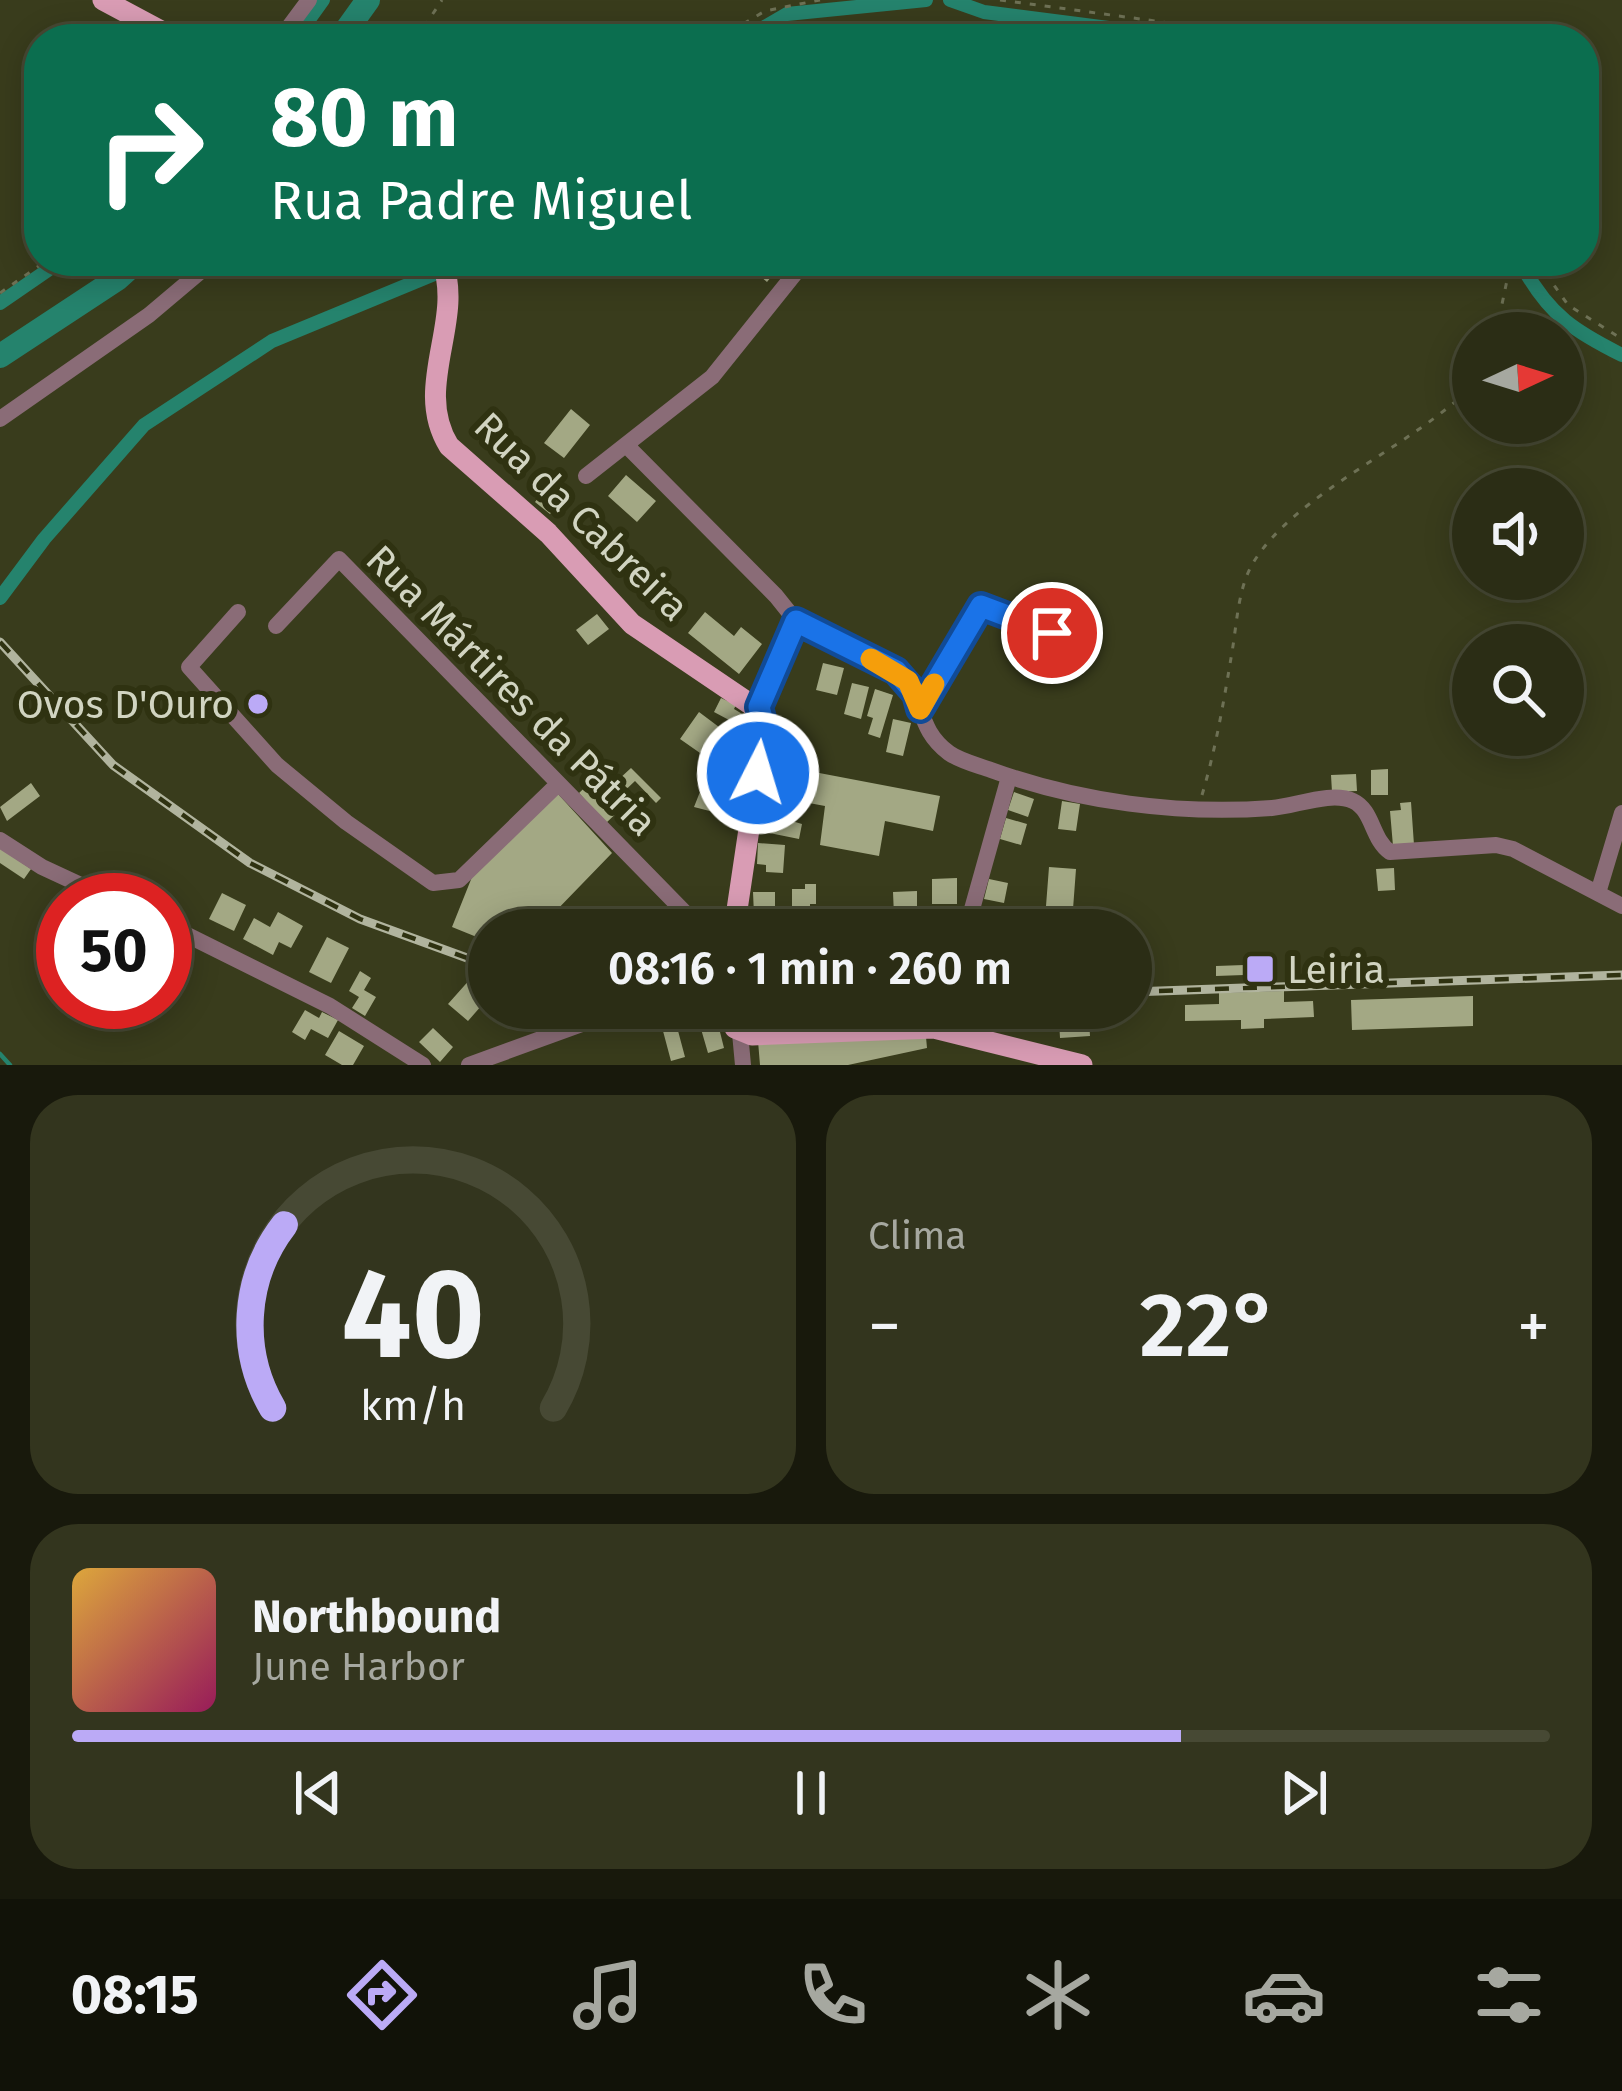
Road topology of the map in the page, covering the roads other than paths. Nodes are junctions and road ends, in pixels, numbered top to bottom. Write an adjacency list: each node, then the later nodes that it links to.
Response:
1 (103, 0): 2 (main road)
2 (148, 24)
3 (195, 276): 6 (street)
4 (445, 276): 13 (main road, Rua da Cabreira)
5 (793, 276): 7 (street)
6 (0, 419)
7 (627, 446): 8 (street); 10 (street)
8 (586, 476)
9 (238, 612): 16 (street)
10 (796, 621): 13 (street); 14 (street)
11 (276, 626): 16 (street, Rua Mártires da Pátria)
12 (1088, 646): 14 (street)
13 (759, 707): 23 (main road)
14 (920, 709): 15 (street)
15 (1010, 777): 20 (street); 24 (street)
16 (558, 784): 22 (street, Rua Mártires da Pátria)
17 (1622, 813): 20 (street)
18 (0, 840): 19 (street)
19 (55, 873)
20 (1598, 893): 21 (street)
21 (1622, 906)
22 (681, 909)
23 (737, 909)
24 (972, 909)
25 (192, 937): 31 (street)
26 (568, 1029): 32 (street)
27 (735, 1029): 33 (street)
28 (749, 1029): 29 (main road)
29 (944, 1029)
30 (944, 1029): 34 (main road)
31 (423, 1065)
32 (470, 1065)
33 (743, 1065)
34 (1082, 1065)

